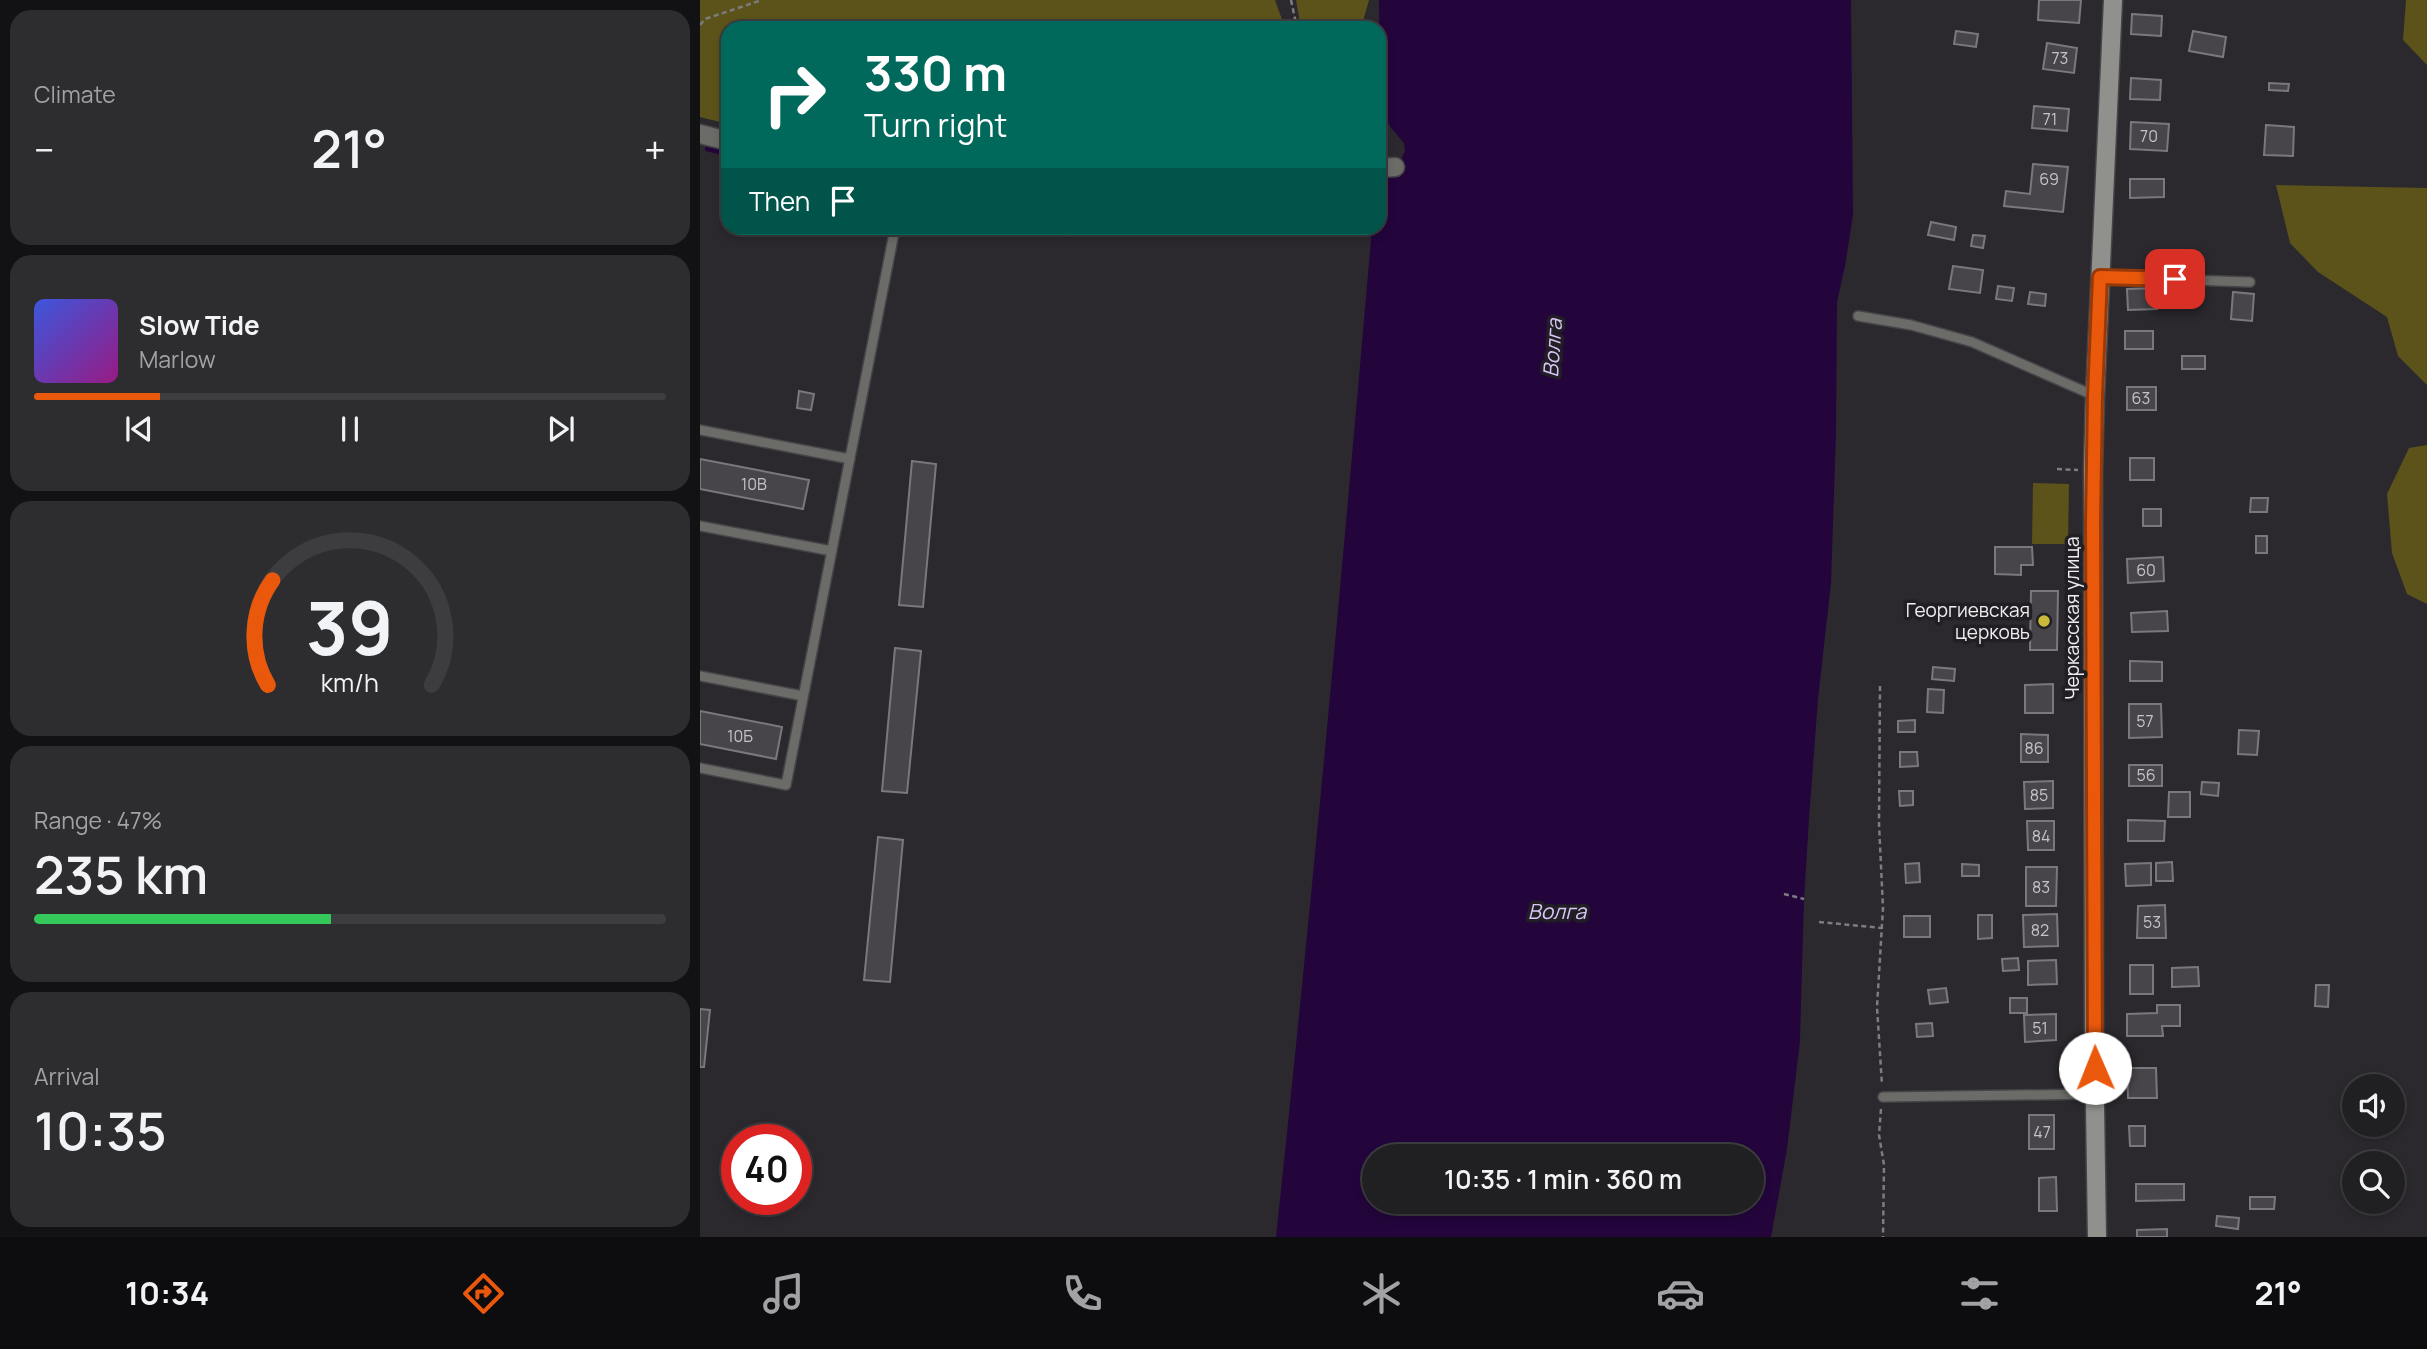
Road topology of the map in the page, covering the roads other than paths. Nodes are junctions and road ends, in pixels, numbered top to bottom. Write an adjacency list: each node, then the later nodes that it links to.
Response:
1 (2113, 0): 5 (street, Черкасская улица)
2 (700, 134): 3 (street)
3 (721, 139)
4 (894, 235): 10 (lane)
5 (2100, 277): 6 (lane); 8 (street, Черкасская улица)
6 (2250, 282)
7 (1858, 316): 8 (lane)
8 (2095, 396): 16 (street, Черкасская улица)
9 (700, 430): 10 (lane)
10 (850, 459): 12 (lane)
11 (700, 526): 12 (lane)
12 (832, 551): 14 (lane)
13 (700, 676): 14 (lane)
14 (803, 696): 15 (lane)
15 (700, 768)
16 (2095, 1094): 17 (lane); 18 (street, Черкасская улица)
17 (1882, 1097)
18 (2097, 1237)

